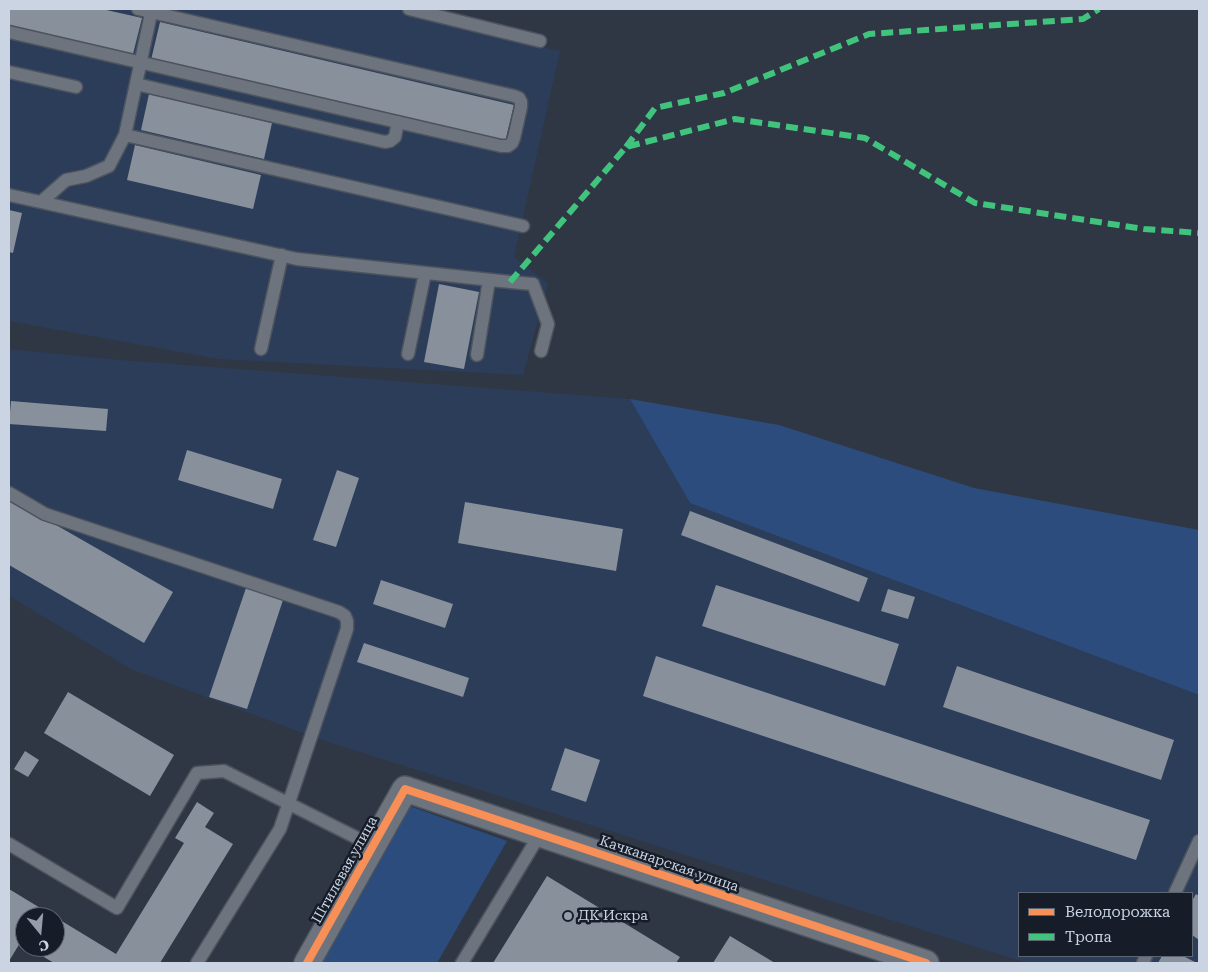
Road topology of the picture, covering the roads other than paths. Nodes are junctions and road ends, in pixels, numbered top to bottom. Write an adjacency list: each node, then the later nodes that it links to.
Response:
1 (138, 9): 3 (lane)
2 (409, 9): 5 (lane)
3 (152, 10): 6 (lane); 12 (lane)
4 (9, 32): 6 (lane)
5 (540, 41)
6 (141, 62): 8 (lane); 9 (lane)
7 (9, 72): 10 (lane)
8 (136, 84): 11 (lane); 13 (lane)
9 (239, 86): 11 (lane); 12 (lane)
10 (76, 88)
11 (234, 106): 12 (lane)
12 (398, 122)
13 (126, 135): 15 (lane); 16 (lane)
14 (9, 195): 15 (lane)
15 (41, 202): 17 (lane)
16 (523, 226)
17 (282, 255): 18 (lane); 20 (lane)
18 (425, 273): 19 (lane); 22 (lane)
19 (489, 280): 21 (lane); 23 (lane)
20 (261, 349)
21 (541, 352)
22 (408, 354)
23 (477, 355)
24 (9, 493): 26 (lane)
25 (405, 789): 27 (street, Качканарская улица); 30 (street, Штилевая улица)
26 (288, 804): 29 (lane); 30 (lane); 32 (lane)
27 (540, 834): 34 (lane); 35 (street, Качканарская улица)
28 (1199, 841): 31 (lane)
29 (9, 844)
30 (373, 846): 33 (street, Штилевая улица)
31 (1175, 892)
32 (197, 963)
33 (307, 963)
34 (462, 963)
35 (926, 963)

